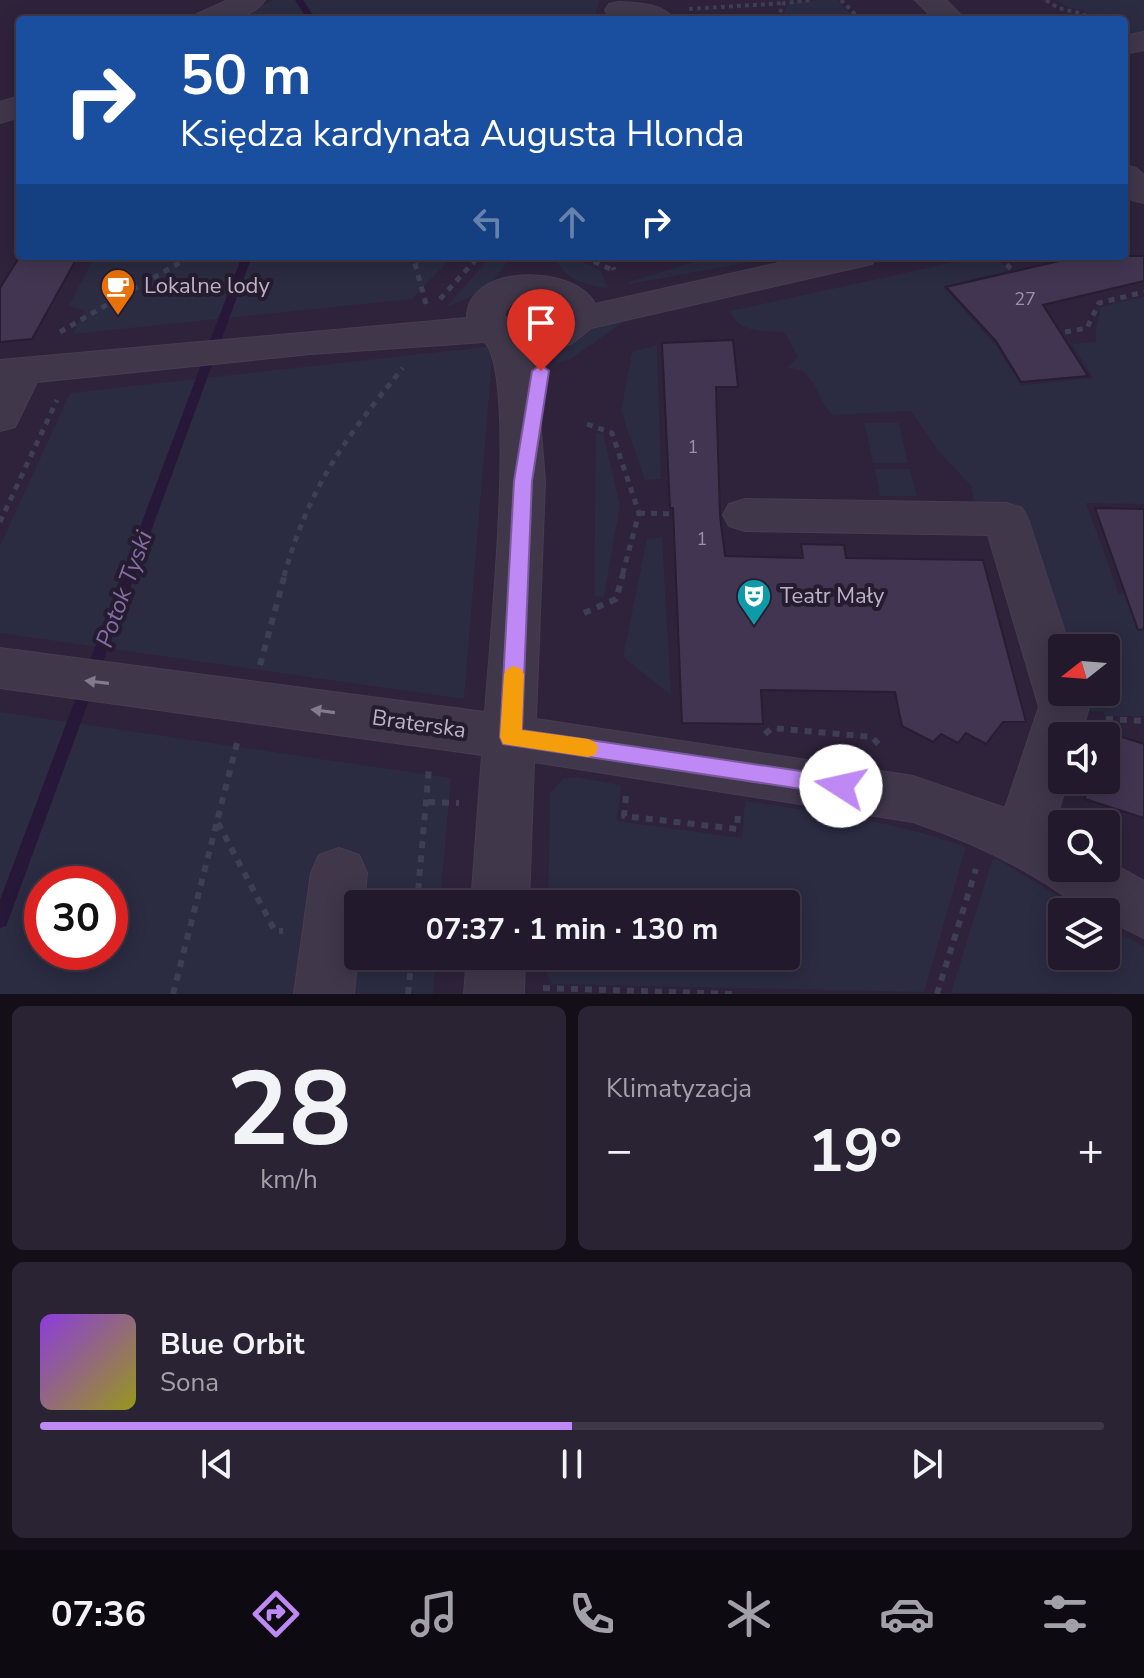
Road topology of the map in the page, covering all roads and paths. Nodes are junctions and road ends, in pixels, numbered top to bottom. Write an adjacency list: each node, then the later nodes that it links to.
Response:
1 (251, 0): 9 (street)
2 (812, 0): 6 (path)
3 (841, 0): 11 (path)
4 (929, 0): 12 (street)
5 (1046, 0): 13 (path)
6 (784, 3): 8 (path); 10 (path)
7 (618, 10): 8 (street)
8 (670, 15)
9 (216, 16)
10 (779, 16)
11 (857, 16)
12 (947, 16)
13 (1088, 16)
14 (1128, 179): 15 (street)
15 (1144, 194)
16 (184, 260): 33 (path)
17 (413, 260): 30 (path)
18 (474, 260): 29 (path)
19 (516, 260): 31 (street)
20 (590, 260): 24 (path)
21 (611, 260): 24 (path)
22 (840, 260): 28 (street)
23 (1002, 260): 25 (path)
24 (615, 271): 26 (path)
25 (1013, 271)
26 (619, 280)
27 (1144, 292): 32 (path)
28 (558, 299): 31 (street); 31 (street); 38 (street)
29 (435, 304)
30 (426, 305)
31 (499, 314): 34 (street); 38 (street)
32 (1065, 332)
33 (55, 336)
34 (11, 372): 36 (street)
35 (62, 389): 42 (path)
36 (0, 417)
37 (587, 424): 39 (path)
38 (523, 481): 45 (street)
39 (639, 513): 40 (path); 43 (path)
40 (674, 514)
41 (745, 515): 48 (street)
42 (0, 522)
43 (584, 613)
44 (0, 668): 45 (street, Braterska, one-way to 44)
45 (511, 737): 48 (street, Braterska); 51 (street)
46 (430, 755): 50 (path)
47 (217, 822): 53 (path)
48 (1033, 858): 52 (street, Braterska); 59 (path)
49 (339, 873): 53 (street)
50 (418, 890)
51 (501, 890)
52 (1144, 911)
53 (332, 936): 56 (street)
54 (411, 970): 57 (path)
55 (509, 979): 58 (path)
56 (324, 994)
57 (408, 994)
58 (735, 994)
59 (937, 994)

